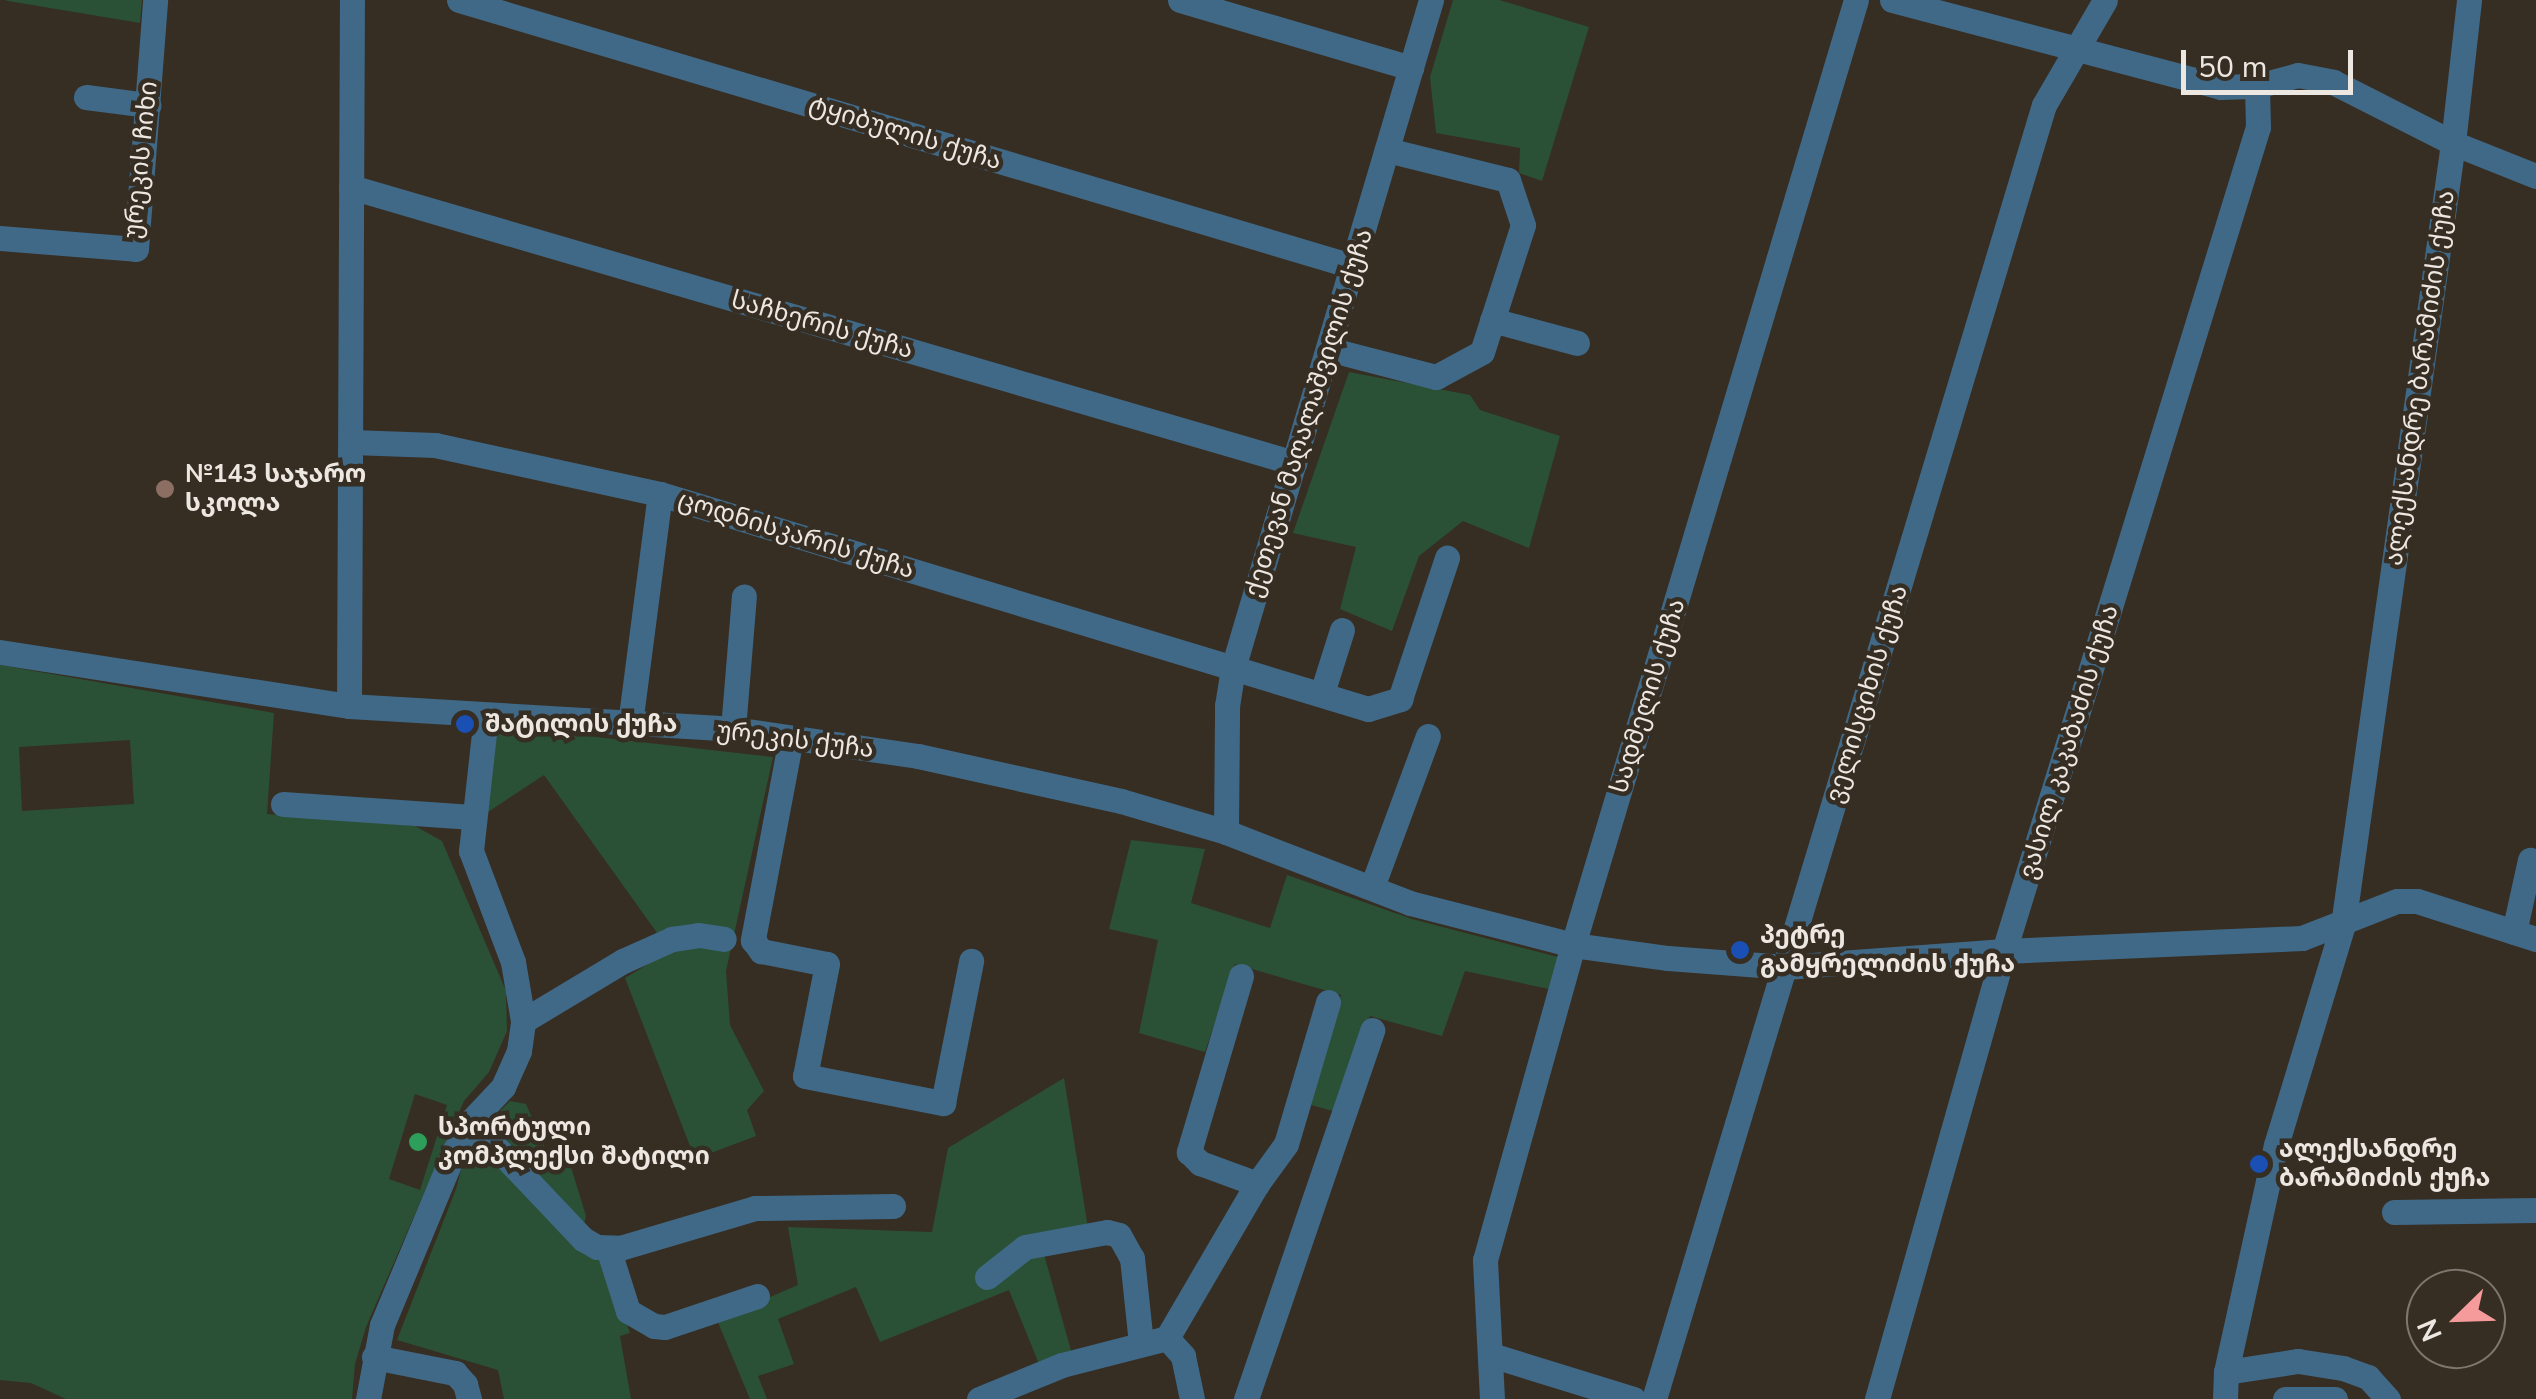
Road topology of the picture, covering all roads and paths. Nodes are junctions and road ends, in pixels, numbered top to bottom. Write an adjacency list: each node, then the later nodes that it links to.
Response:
1 (155, 0): 14 (street, ურეკის ჩიხი)
2 (352, 0): 18 (street)
3 (459, 0): 20 (street, ტყიბულის ქუჩა)
4 (1180, 0): 11 (street)
5 (1431, 0): 11 (street, ქეთევან მაღალაშვილის ქუჩა)
6 (1856, 0): 47 (street, სადმელის ქუჩა)
7 (1892, 0): 10 (street)
8 (2104, 0): 10 (street, ველისციხის ქუჩა)
9 (2469, 0): 15 (street, ალექსანდრე ბარამიძის ქუჩა)
10 (2073, 51): 12 (street); 50 (street, ველისციხის ქუჩა)
11 (1411, 68): 16 (street, ქეთევან მაღალაშვილის ქუჩა)
12 (2257, 86): 15 (street); 48 (street, ვასილ კაკაბაძის ქუჩა)
13 (86, 97): 14 (street)
14 (148, 105): 19 (street, ურეკის ჩიხი)
15 (2454, 143): 17 (street); 44 (street, ალექსანდრე ბარამიძის ქუჩა)
16 (1387, 150): 20 (street, ქეთევან მაღალაშვილის ქუჩა); 21 (street)
17 (2536, 176)
18 (351, 187): 24 (street); 25 (street, საჩხერის ქუჩა)
19 (0, 238)
20 (1352, 266): 23 (street, ქეთევან მაღალაშვილის ქუჩა)
21 (1492, 320): 22 (street); 23 (street)
22 (1577, 343)
23 (1328, 349): 25 (street, ქეთევან მაღალაშვილის ქუჩა)
24 (352, 442): 26 (street, ცოდნისკარის ქუჩა); 33 (street)
25 (1294, 463): 31 (street, ქეთევან მაღალაშვილის ქუჩა)
26 (660, 494): 31 (street, ცოდნისკარის ქუჩა); 35 (street)
27 (1447, 558): 32 (street, ცოდნისკარის ქუჩა)
28 (744, 596): 36 (street)
29 (1342, 630): 32 (street)
30 (0, 652): 33 (street, ურეკის ქუჩა)
31 (1233, 668): 32 (street, ცოდნისკარის ქუჩა); 41 (street, ქეთევან მაღალაშვილის ქუჩა)
32 (1322, 692)
33 (349, 706): 34 (street, ურეკის ქუჩა)
34 (486, 715): 35 (street, ურეკის ქუჩა); 40 (street)
35 (630, 724): 36 (street, ურეკის ქუჩა)
36 (733, 729): 38 (street, ურეკის ქუჩა)
37 (1428, 736): 43 (street)
38 (791, 738): 41 (street, ურეკის ქუჩა); 49 (street)
39 (283, 804): 40 (street)
40 (472, 817): 53 (street)
41 (1226, 832): 43 (street)
42 (2530, 860): 45 (street)
43 (1372, 886): 47 (street)
44 (2344, 925): 45 (street); 48 (street); 67 (street, ალექსანდრე ბარამიძის ქუჩა)
45 (2525, 935)
46 (724, 940): 53 (street)
47 (1573, 945): 50 (street); 65 (street, სადმელის ქუჩა)
48 (2004, 950): 50 (street); 76 (street, ვასილ კაკაბაძის ქუჩა)
49 (971, 961)
50 (1784, 967): 75 (street, ველისციხის ქუჩა)
51 (1241, 976): 56 (street)
52 (1328, 1002): 56 (street)
53 (524, 1021): 55 (street)
54 (1372, 1030): 72 (street)
55 (471, 1121): 60 (street); 66 (street)
56 (1257, 1184): 63 (street)
57 (893, 1206): 60 (street)
58 (2536, 1210): 59 (street)
59 (2394, 1212)
60 (608, 1248): 62 (street)
61 (987, 1276): 64 (street)
62 (757, 1296)
63 (1167, 1338): 64 (street); 71 (street)
64 (1142, 1344): 70 (street)
65 (1492, 1355): 73 (street, სადმელის ქუჩა); 74 (street)
66 (374, 1357): 68 (street); 69 (street)
67 (2226, 1372): 77 (street, ალექსანდრე ბარამიძის ქუჩა); 80 (street)
68 (368, 1399)
69 (469, 1399)
70 (979, 1399)
71 (1192, 1399)
72 (1246, 1399)
73 (1492, 1399)
74 (1632, 1399)
75 (1654, 1399)
76 (1877, 1399)
77 (2225, 1399)
78 (2285, 1399): 79 (street)
79 (2335, 1399)
80 (2388, 1399)

